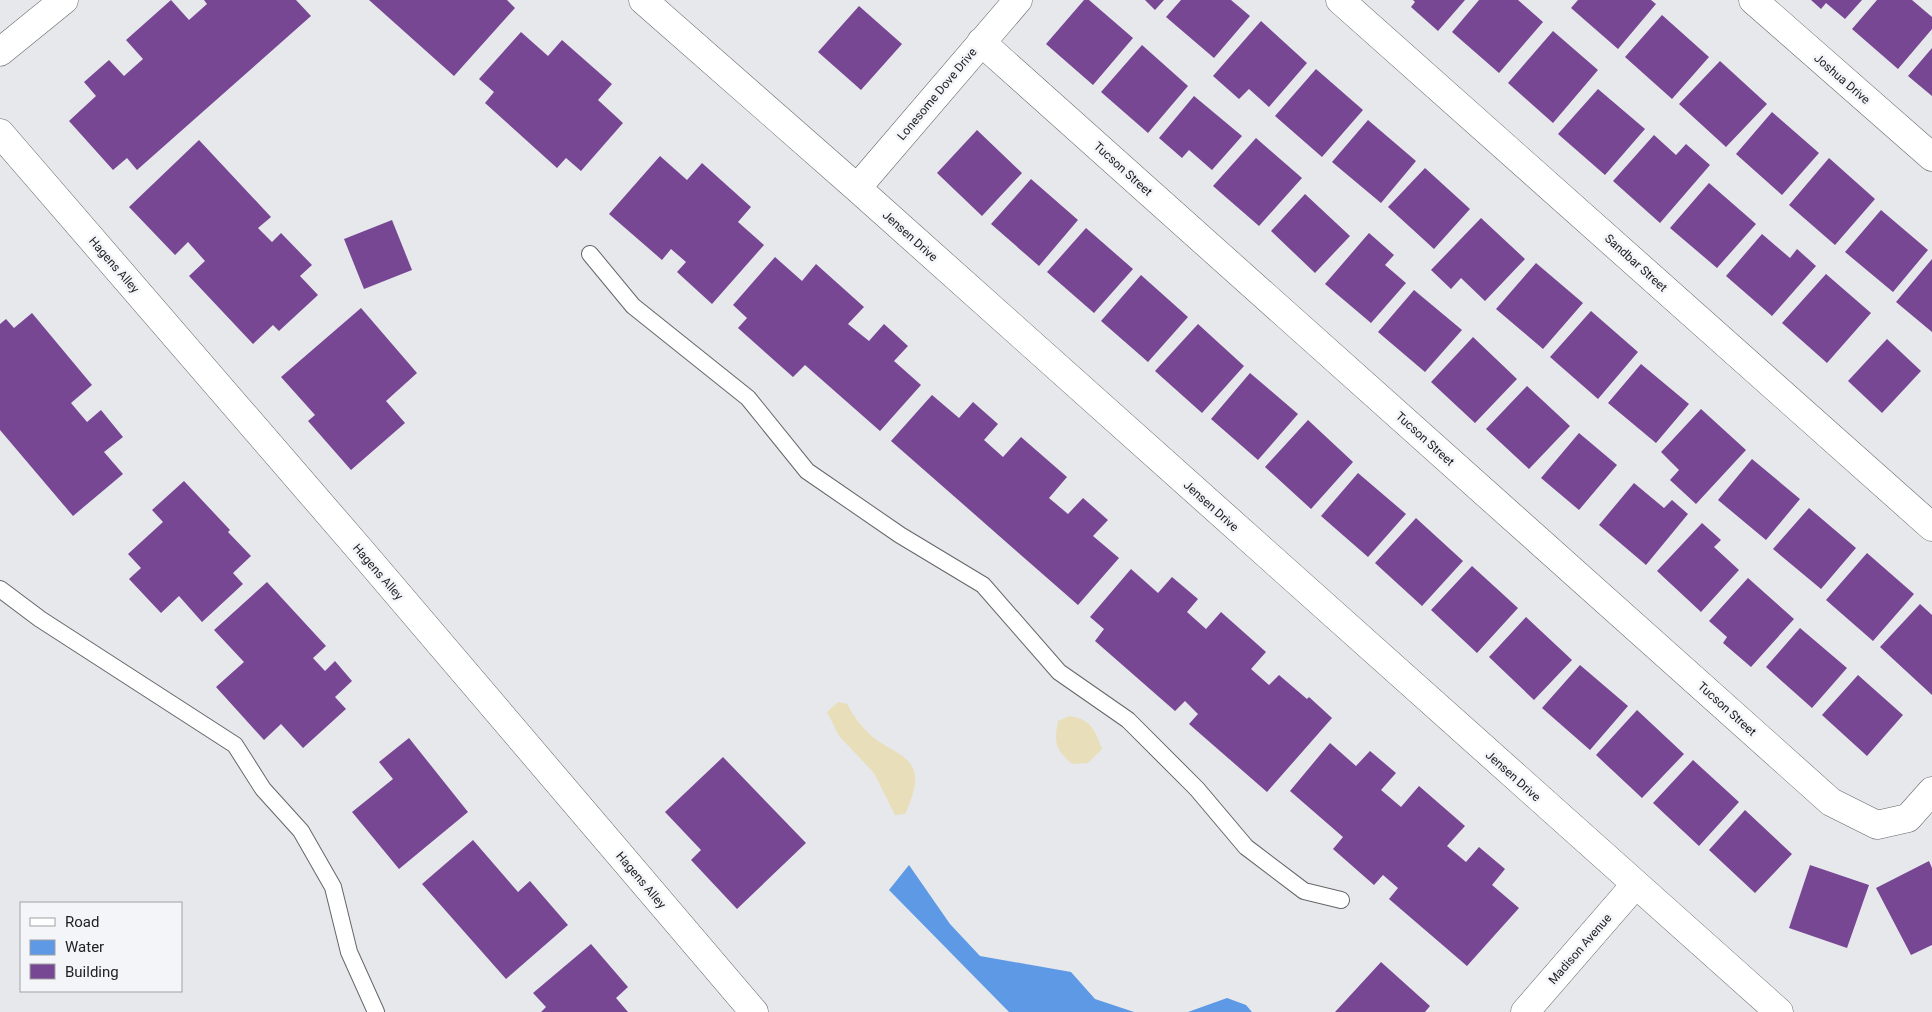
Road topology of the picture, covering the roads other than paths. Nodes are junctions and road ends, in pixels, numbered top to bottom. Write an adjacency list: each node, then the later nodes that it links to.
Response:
1 (64, 0): 7 (street)
2 (643, 0): 10 (street, Jensen Drive)
3 (1018, 0): 6 (street, Lonesome Dove Drive)
4 (1340, 0): 12 (street, Sandbar Street)
5 (1753, 0): 9 (street, Joshua Drive)
6 (981, 42): 10 (street, Lonesome Dove Drive); 14 (street, Tucson Street)
7 (0, 52)
8 (0, 133): 18 (street, Hagens Alley)
9 (1932, 157)
10 (857, 188): 15 (street, Jensen Drive)
11 (590, 254): 16 (lane)
12 (1932, 526)
13 (0, 589): 17 (lane)
14 (1932, 790)
15 (1635, 885): 19 (street, Madison Avenue); 20 (street, Jensen Drive)
16 (1341, 900)
17 (376, 1012)
18 (754, 1012)
19 (1525, 1012)
20 (1780, 1012)

